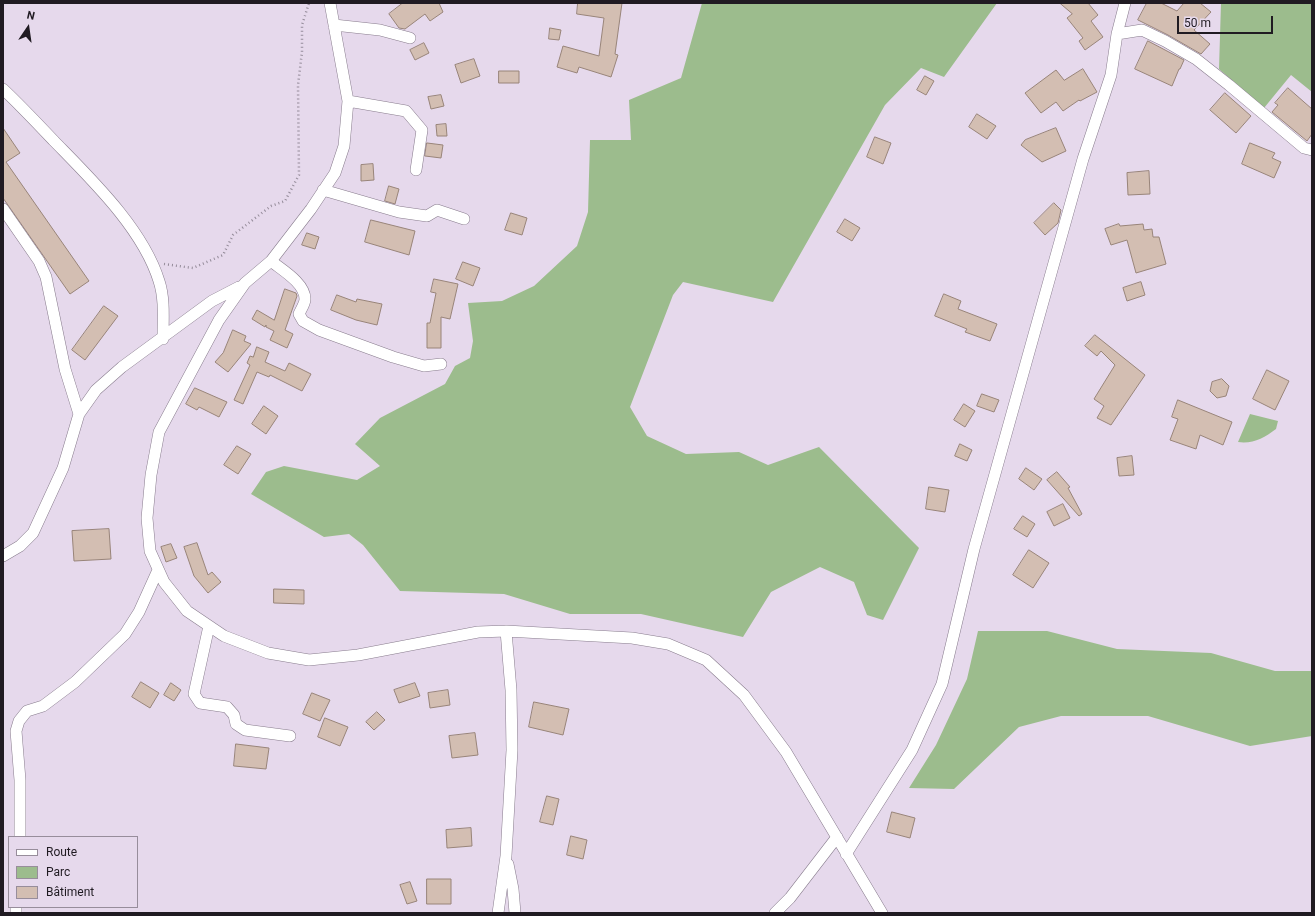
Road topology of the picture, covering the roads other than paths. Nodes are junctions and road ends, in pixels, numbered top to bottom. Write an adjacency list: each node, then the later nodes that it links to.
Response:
1 (330, 3): 3 (street)
2 (1125, 3): 4 (street)
3 (334, 25): 5 (street); 7 (street)
4 (1117, 34): 8 (street); 25 (street)
5 (410, 38)
6 (3, 89): 15 (street)
7 (348, 101): 9 (street); 10 (street)
8 (1312, 150)
9 (416, 170)
10 (323, 190): 12 (street); 13 (street)
11 (3, 209): 17 (street)
12 (464, 219)
13 (271, 261): 14 (street); 16 (street)
14 (245, 283): 15 (street); 19 (street)
15 (163, 339): 17 (street)
16 (441, 364)
17 (79, 414): 18 (street)
18 (3, 556)
19 (158, 570): 20 (street); 23 (street)
20 (209, 626): 21 (street); 22 (street)
21 (506, 631): 24 (street); 26 (street)
22 (290, 736)
23 (20, 836)
24 (837, 837): 25 (street); 29 (street)
25 (846, 854): 30 (street)
26 (506, 856): 27 (street); 28 (street)
27 (498, 913)
28 (515, 913)
29 (775, 913)
30 (882, 913)

